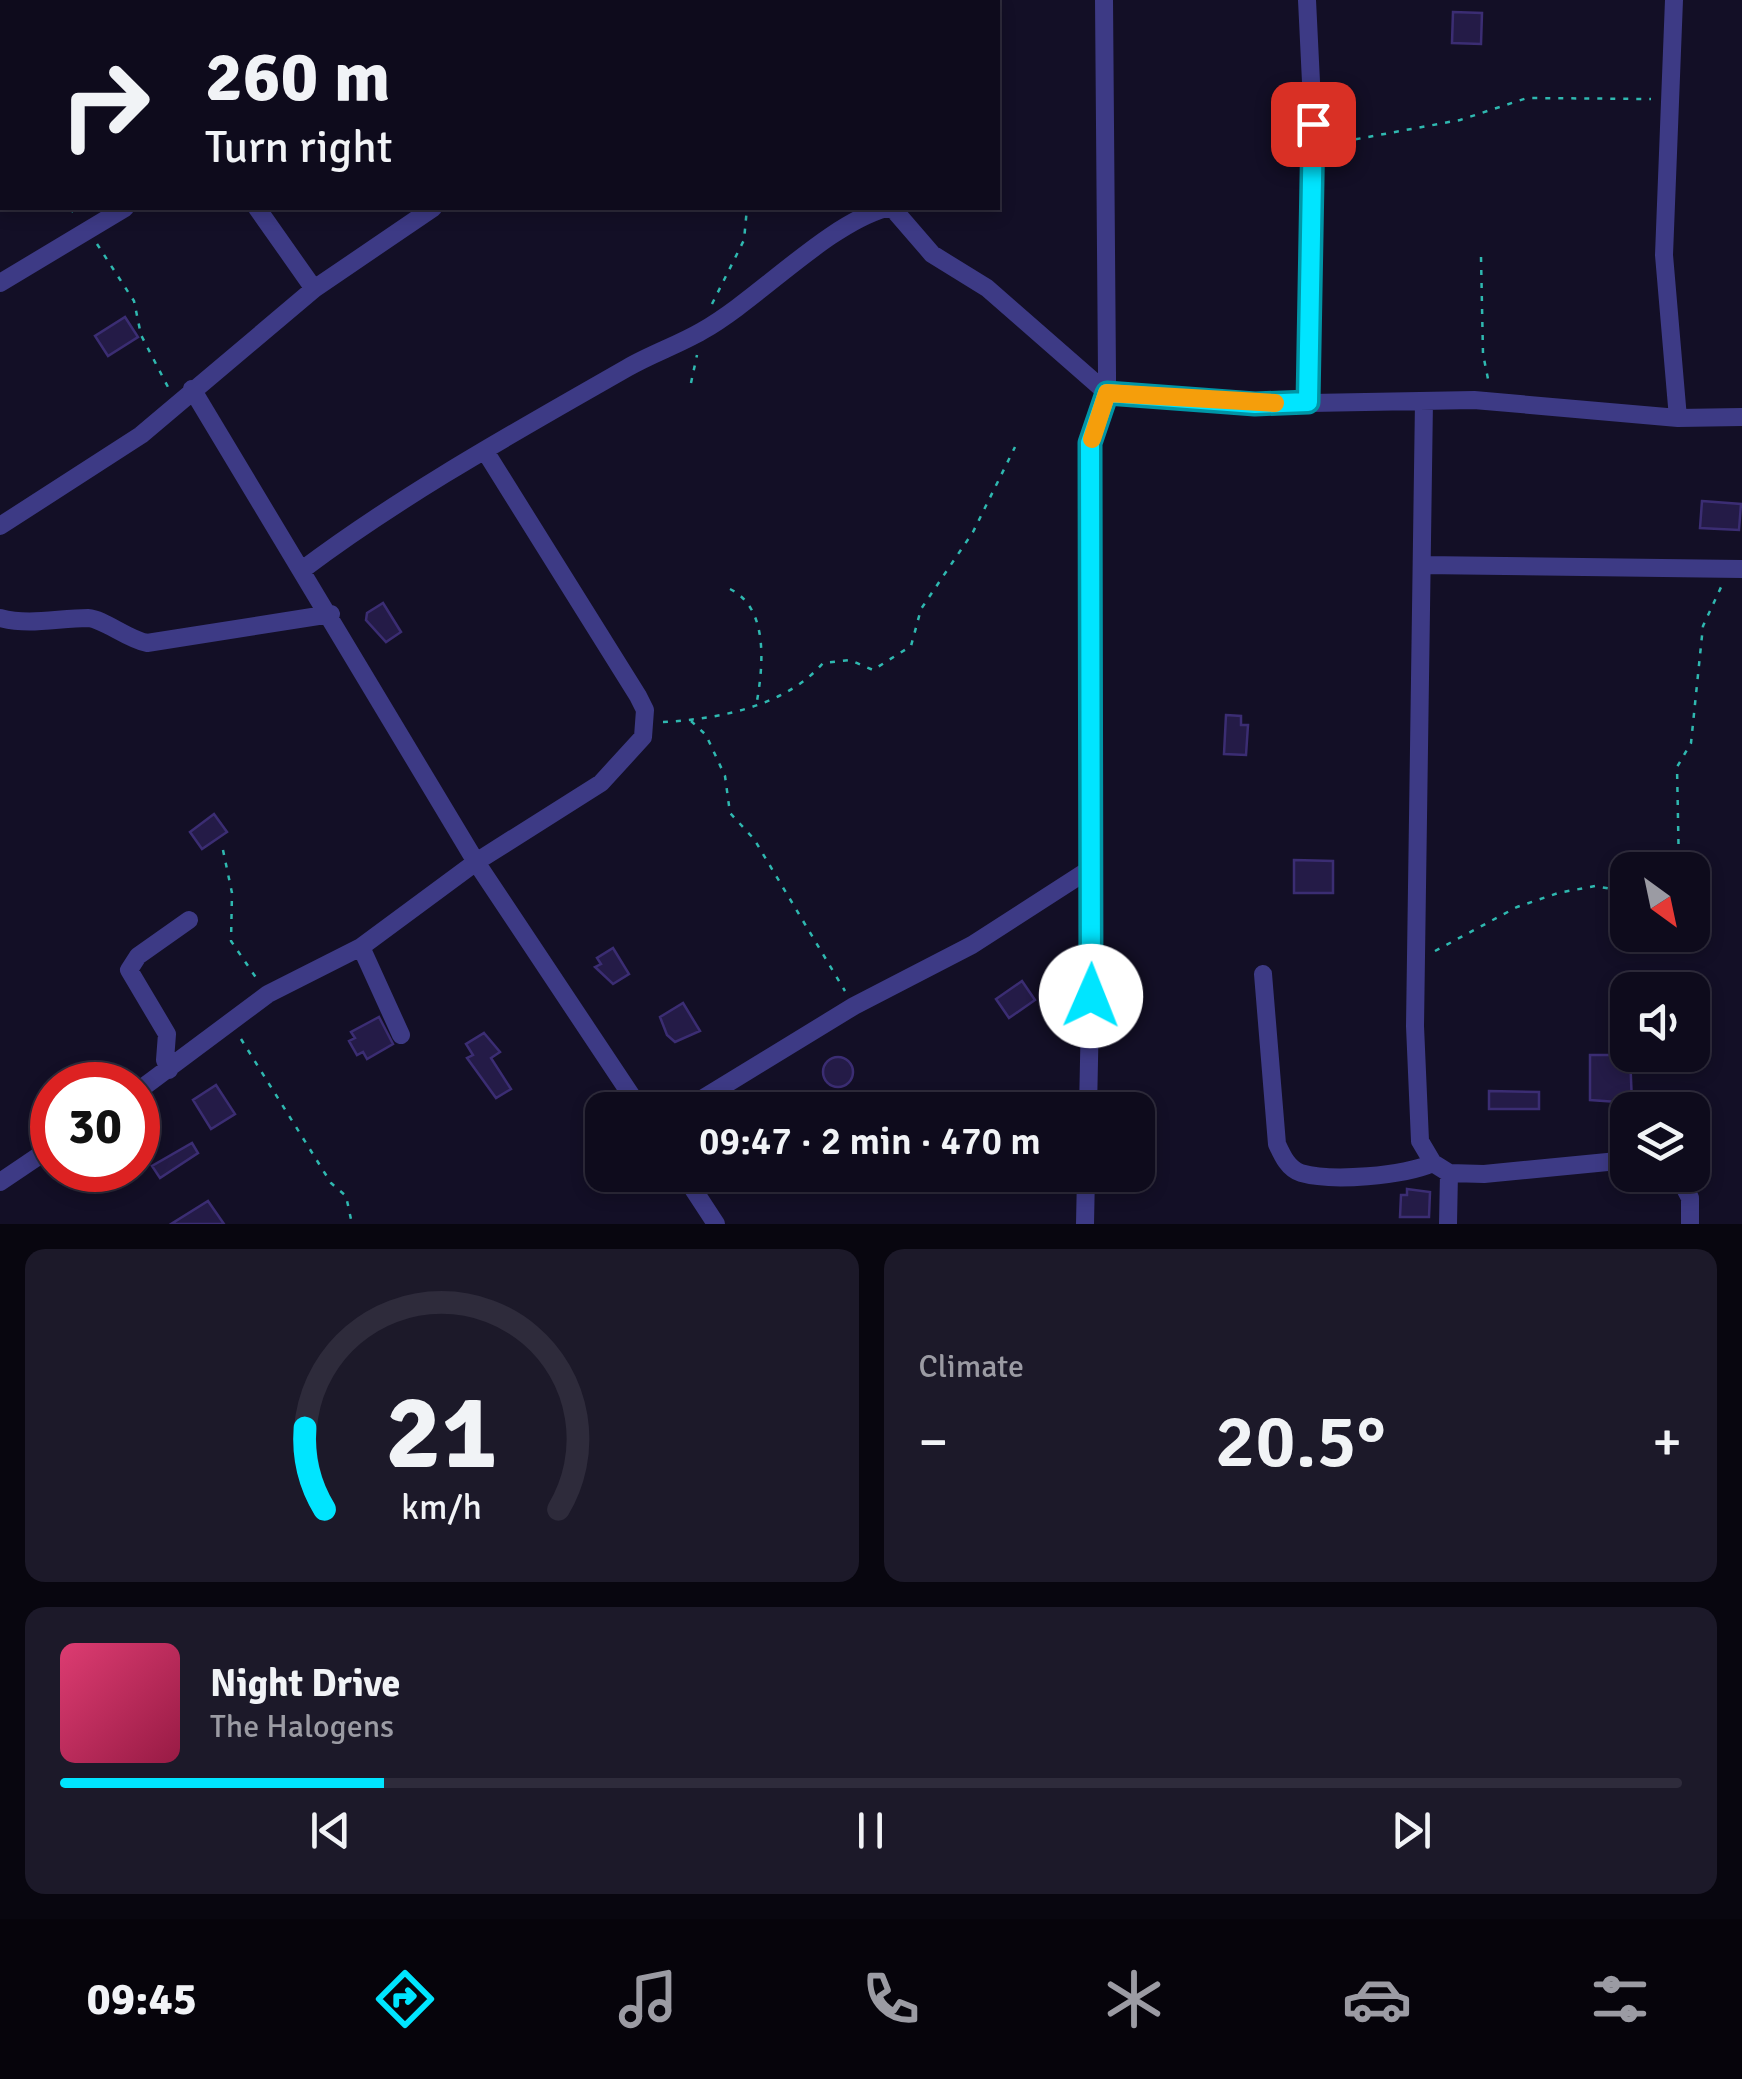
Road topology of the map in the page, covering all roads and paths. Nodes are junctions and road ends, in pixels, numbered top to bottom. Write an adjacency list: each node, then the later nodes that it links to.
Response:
1 (1104, 0): 19 (street)
2 (1307, 0): 5 (street)
3 (1674, 0): 4 (street)
4 (1668, 100): 5 (path); 25 (street)
5 (1313, 144): 21 (street)
6 (122, 210): 12 (street)
7 (258, 210): 15 (street)
8 (430, 210): 15 (street)
9 (748, 210): 16 (path)
10 (883, 210): 16 (street)
11 (893, 210): 19 (street)
12 (90, 233): 14 (street); 23 (path)
13 (1481, 257): 20 (path)
14 (0, 284)
15 (314, 289): 18 (street)
16 (703, 331): 17 (path); 27 (street)
17 (691, 382)
18 (192, 389): 23 (street); 31 (street)
19 (1107, 393): 21 (street); 41 (street)
20 (1486, 401): 22 (street); 25 (street)
21 (1308, 402): 22 (street)
22 (1424, 402): 29 (street)
23 (178, 403): 28 (street)
24 (1742, 417): 25 (street)
25 (1678, 418)
26 (1015, 447): 35 (path)
27 (486, 451): 31 (street); 37 (street)
28 (0, 526)
29 (1422, 565): 30 (street); 45 (street)
30 (1739, 569): 39 (path)
31 (302, 570): 33 (street)
32 (730, 589): 35 (path)
33 (331, 614): 34 (street); 40 (street)
34 (0, 618)
35 (757, 704): 36 (path)
36 (690, 720): 37 (path); 48 (path)
37 (647, 723): 40 (street)
38 (224, 850): 47 (path)
39 (1679, 852)
40 (476, 862): 44 (street); 53 (street)
41 (1093, 867): 48 (street); 55 (street)
42 (1610, 889): 45 (path)
43 (189, 920): 51 (street)
44 (361, 948): 47 (street); 50 (street)
45 (1416, 951): 58 (street)
46 (1263, 974): 58 (street)
47 (268, 994): 49 (street)
48 (854, 1006): 54 (street)
49 (232, 1025): 51 (street); 63 (path)
50 (401, 1035)
51 (169, 1070): 52 (street)
52 (160, 1076)
53 (629, 1092)
54 (713, 1092)
55 (1088, 1092)
56 (30, 1161): 59 (street)
57 (1610, 1162): 58 (street)
58 (1441, 1168): 66 (street)
59 (0, 1182)
60 (695, 1192): 64 (street)
61 (1086, 1192): 65 (street)
62 (1687, 1192): 67 (street)
63 (352, 1224)
64 (716, 1224)
65 (1085, 1224)
66 (1448, 1224)
67 (1690, 1224)

